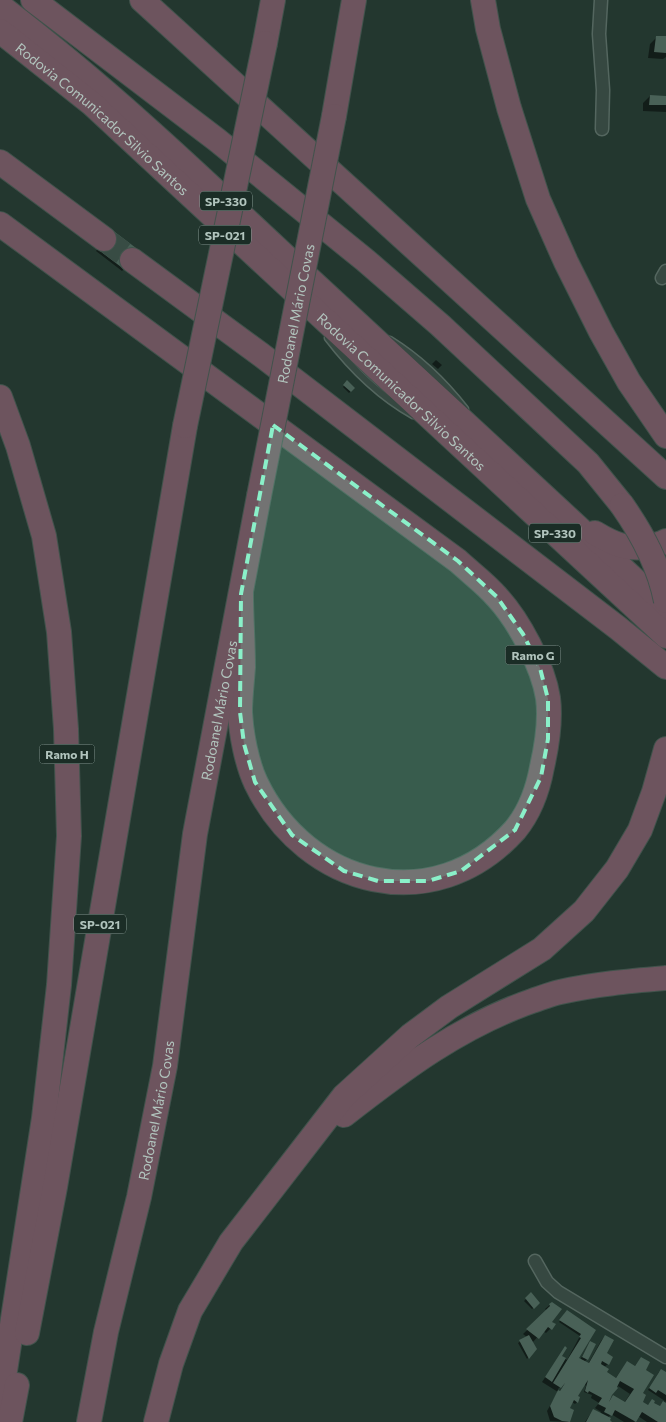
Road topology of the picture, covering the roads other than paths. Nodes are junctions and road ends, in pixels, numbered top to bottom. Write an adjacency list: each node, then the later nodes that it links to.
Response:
1 (33, 0): 30 (highway, bridge)
2 (142, 0): 26 (highway)
3 (273, 0): 40 (highway, SP-021, bridge)
4 (354, 0): 29 (highway, Rodoanel Mário Covas, bridge)
5 (483, 0): 24 (highway)
6 (601, 0): 9 (street)
7 (0, 6): 15 (highway, Rodovia Comunicador Silvio Santos / SP-330)
8 (0, 31): 14 (highway, Rodovia Comunicador Silvio Santos / SP-330)
9 (602, 128)
10 (0, 162): 12 (highway)
11 (0, 224): 29 (highway, Ramo G)
12 (104, 239)
13 (132, 260): 33 (highway)
14 (292, 289): 16 (lane); 32 (highway, Rodovia Comunicador Silvio Santos / SP-330)
15 (348, 314): 17 (lane); 25 (highway, Rodovia Comunicador Silvio Santos / SP-330)
16 (319, 326)
17 (378, 332)
18 (325, 333): 22 (lane)
19 (386, 337): 21 (lane)
20 (0, 398): 39 (highway, Ramo H)
21 (469, 414)
22 (417, 417)
23 (475, 421): 25 (lane)
24 (666, 436)
25 (495, 450): 27 (highway, Rodovia Comunicador Silvio Santos / SP-330)
26 (666, 477)
27 (565, 516): 28 (highway); 31 (highway, Rodovia Comunicador Silvio Santos / SP-330)
28 (666, 542)
29 (241, 594): 41 (highway, Rodoanel Mário Covas)
30 (666, 601)
31 (666, 609)
32 (666, 636)
33 (666, 667)
34 (666, 749): 36 (highway)
35 (666, 978): 36 (highway)
36 (307, 1143): 42 (highway)
37 (535, 1261): 38 (street)
38 (666, 1357)
39 (0, 1403)
40 (10, 1422)
41 (89, 1422)
42 (156, 1422)

